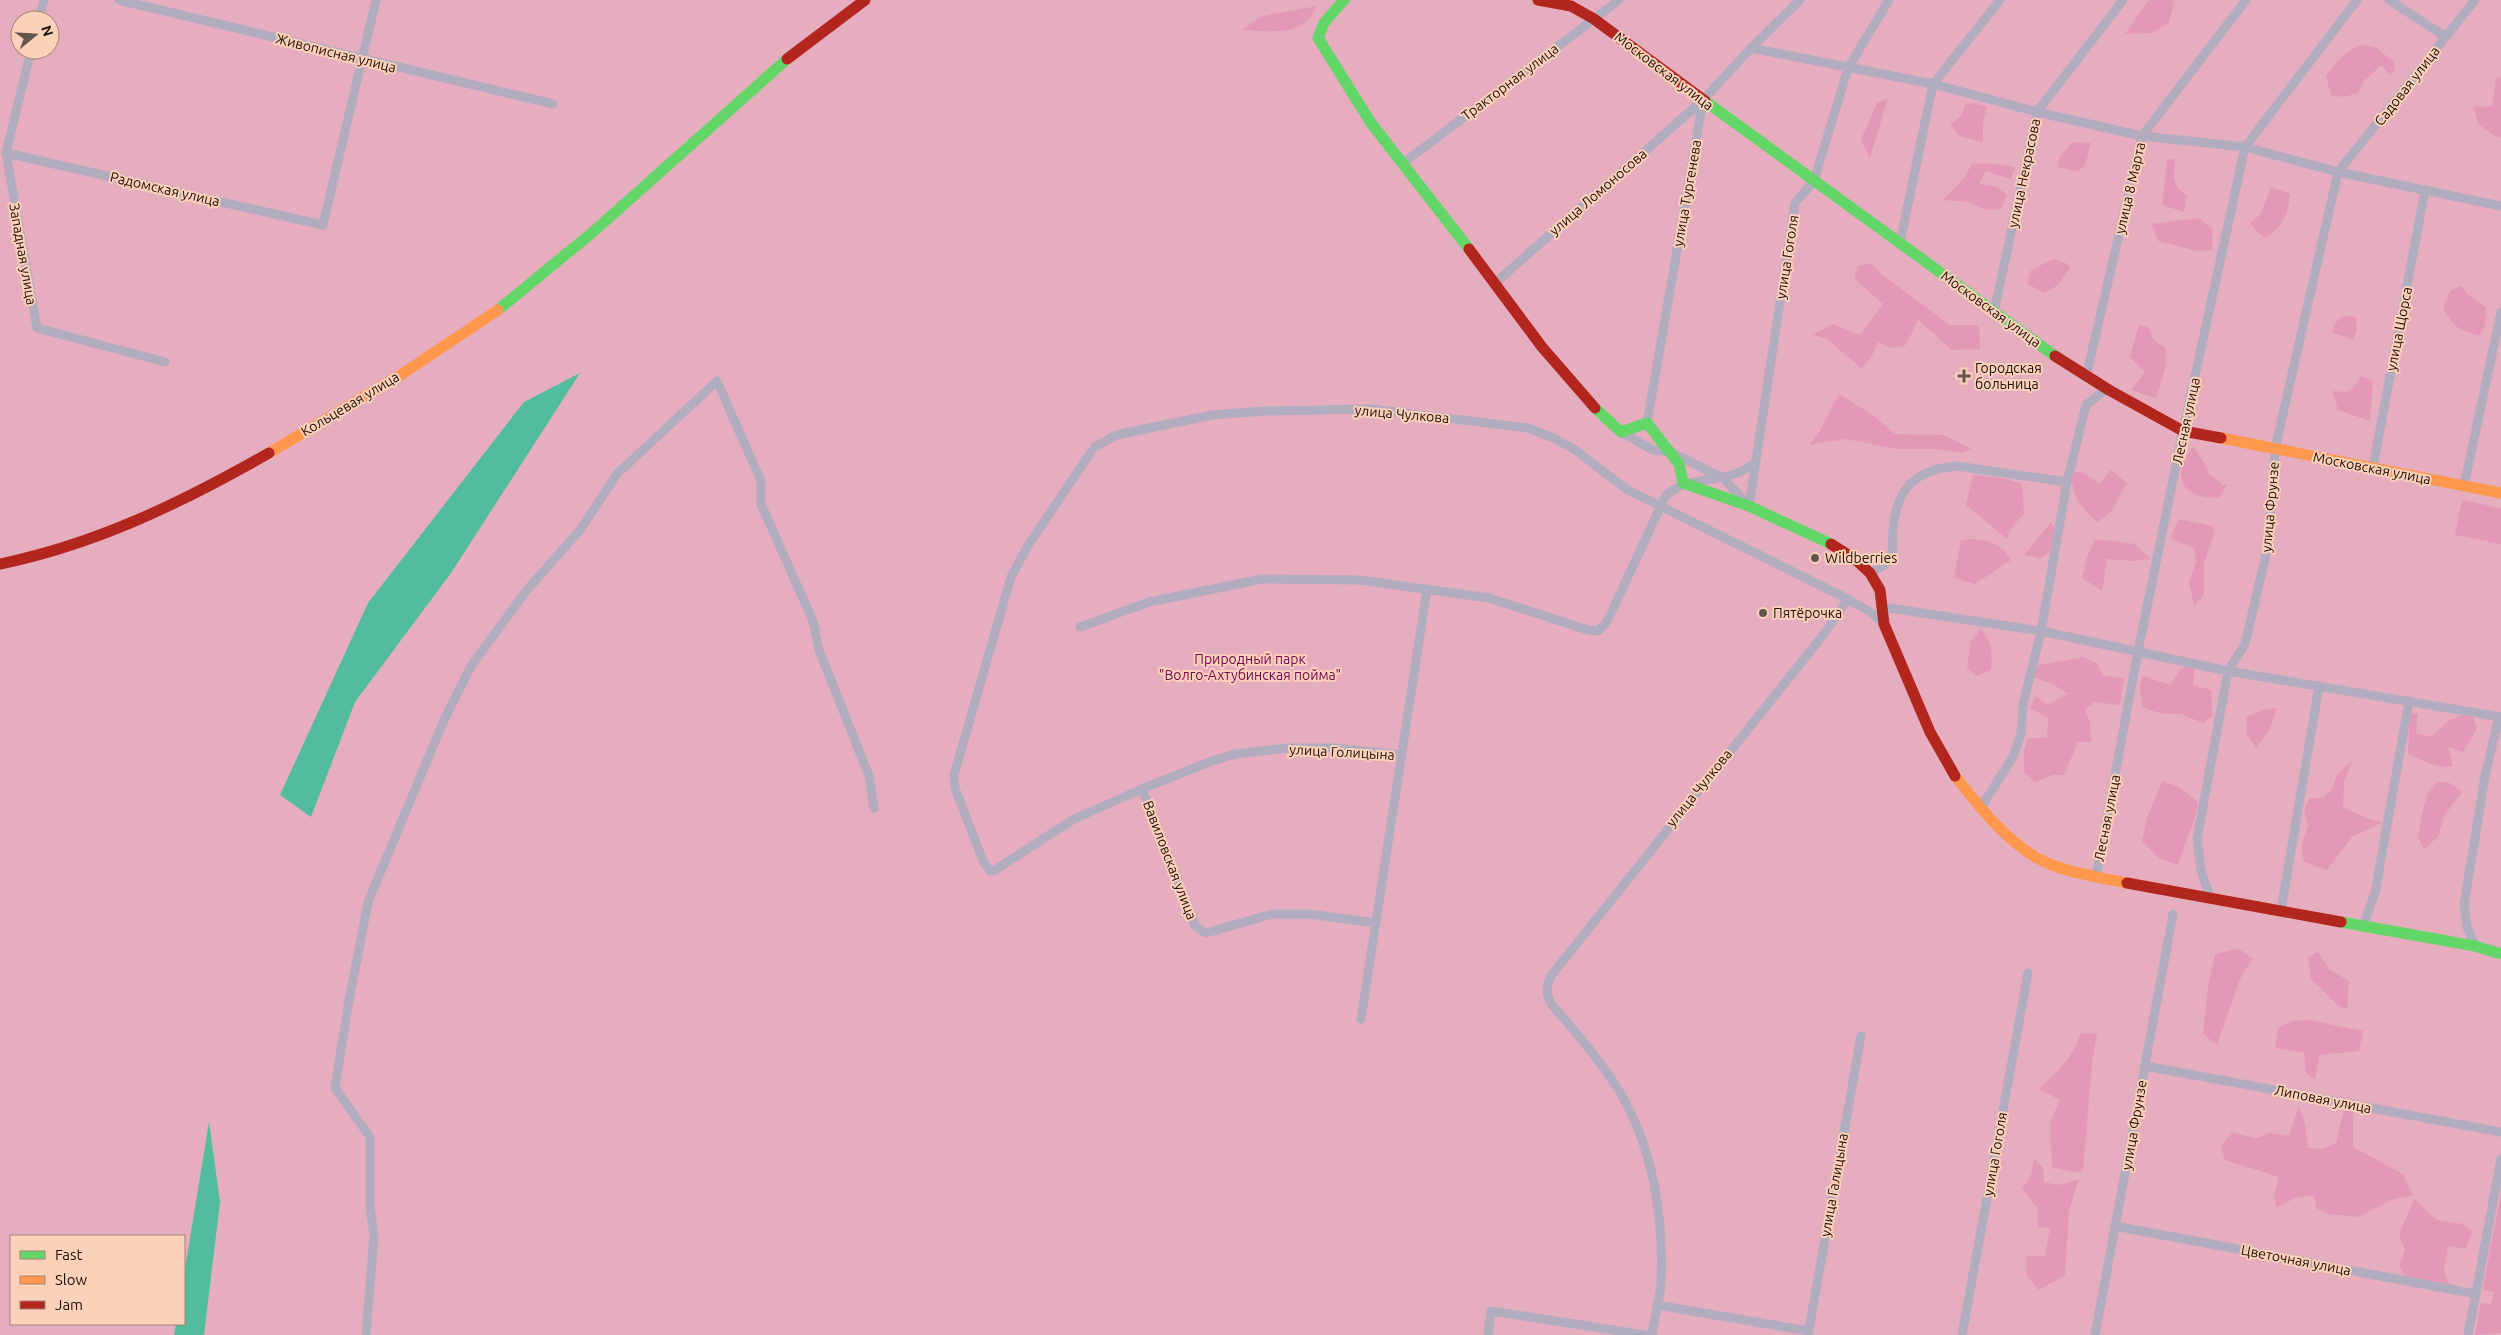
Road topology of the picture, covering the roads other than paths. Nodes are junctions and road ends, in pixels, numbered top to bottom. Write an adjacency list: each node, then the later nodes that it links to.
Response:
1 (119, 0): 19 (street, Живописная улица)
2 (376, 0): 19 (street)
3 (865, 0): 55 (street, Кольцевая улица)
4 (1344, 0): 28 (street)
5 (1544, 0): 15 (street, Московская улица)
6 (1619, 0): 15 (street, Тракторная улица)
7 (1800, 0): 17 (street)
8 (1889, 0): 20 (street, улица Гоголя)
9 (2000, 0): 21 (street)
10 (2123, 0): 24 (street, улица Некрасова)
11 (2246, 0): 25 (street, улица 8 Марта)
12 (2357, 0): 26 (street, Лесная улица)
13 (2389, 0): 16 (street)
14 (2475, 0): 16 (street, Садовая улица)
15 (1594, 19): 22 (street, Московская улица); 28 (street, Тракторная улица)
16 (2446, 36): 29 (street, Садовая улица)
17 (1751, 48): 20 (street); 22 (street)
18 (29, 60): 27 (street, Западная улица)
19 (362, 60): 23 (street, Живописная улица); 27 (street, Радомская улица)
20 (1848, 68): 21 (street); 30 (street, улица Гоголя)
21 (1933, 84): 24 (street); 33 (street)
22 (1703, 100): 30 (street, Московская улица); 34 (street, улица Ломоносова); 40 (street, улица Тургенева)
23 (553, 104)
24 (2037, 112): 25 (street); 35 (street, улица Некрасова)
25 (2142, 136): 26 (street); 38 (street, улица 8 Марта)
26 (2245, 147): 29 (street); 41 (street, Лесная улица)
27 (6, 153): 37 (street, Западная улица)
28 (1402, 164): 34 (street)
29 (2338, 172): 31 (street); 43 (street, улица Фрунзе)
30 (1814, 181): 33 (street, Московская улица); 46 (street, улица Гоголя)
31 (2425, 190): 32 (street); 47 (street, улица Щорса)
32 (2501, 206)
33 (1900, 243): 35 (street, Московская улица)
34 (1494, 284): 42 (street)
35 (1994, 312): 38 (street, Московская улица)
36 (2501, 312): 51 (street)
37 (165, 362)
38 (2086, 377): 39 (street, Московская улица)
39 (2105, 390): 41 (street, Московская улица); 49 (street)
40 (1647, 423): 42 (street); 45 (street)
41 (2183, 431): 43 (street, Московская улица); 63 (street, Лесная улица)
42 (1621, 432): 45 (street)
43 (2275, 449): 47 (street, Московская улица); 64 (street, улица Фрунзе)
44 (1093, 450): 54 (street, улица Чулкова); 69 (street, улица Голицына)
45 (1671, 452): 48 (street); 50 (street)
46 (1755, 462): 48 (street); 53 (street, улица Гоголя)
47 (2373, 467): 51 (street, Московская улица)
48 (1724, 479): 50 (street); 53 (street)
49 (2068, 482): 56 (street); 62 (street)
50 (1683, 483): 53 (street); 54 (street)
51 (2464, 486): 52 (street, Московская улица)
52 (2501, 494)
53 (1749, 506): 56 (street)
54 (1661, 507): 57 (street); 58 (street, улица Чулкова)
55 (0, 564)
56 (1870, 573): 59 (street)
57 (1427, 589): 61 (street); 68 (street)
58 (1848, 599): 60 (street, улица Чулкова); 88 (street, улица Чулкова)
59 (1884, 606): 60 (street); 62 (street)
60 (1884, 624): 71 (street)
61 (1080, 627)
62 (2041, 630): 63 (street); 71 (street)
63 (2138, 651): 64 (street); 72 (street, Лесная улица)
64 (2228, 671): 65 (street); 73 (street, улица Фрунзе)
65 (2319, 686): 66 (street); 74 (street)
66 (2409, 701): 67 (street); 77 (street)
67 (2500, 717): 78 (street)
68 (1402, 755): 69 (street, улица Голицына); 76 (street)
69 (1142, 789): 76 (street, Вавиловская улица)
70 (874, 808): 90 (street)
71 (1980, 809): 72 (street)
72 (2096, 877): 73 (street)
73 (2210, 897): 74 (street)
74 (2281, 910): 77 (street)
75 (2173, 914): 83 (street, улица Фрунзе)
76 (1376, 923): 81 (street)
77 (2363, 926): 78 (street)
78 (2476, 946): 79 (street)
79 (2501, 954)
80 (2028, 973): 94 (street, улица Гоголя)
81 (1361, 1019)
82 (1860, 1036): 89 (street, улица Галицына)
83 (2145, 1066): 84 (street, Липовая улица); 86 (street, улица Фрунзе)
84 (2501, 1132)
85 (2501, 1159): 87 (street)
86 (2115, 1226): 87 (street, Цветочная улица); 95 (street, улица Фрунзе)
87 (2476, 1294): 96 (street)
88 (1657, 1305): 89 (street); 93 (street)
89 (1808, 1333)
90 (366, 1335)
91 (1488, 1335): 92 (street)
92 (1645, 1335)
93 (1652, 1335)
94 (1962, 1335)
95 (2095, 1335)
96 (2468, 1335)

